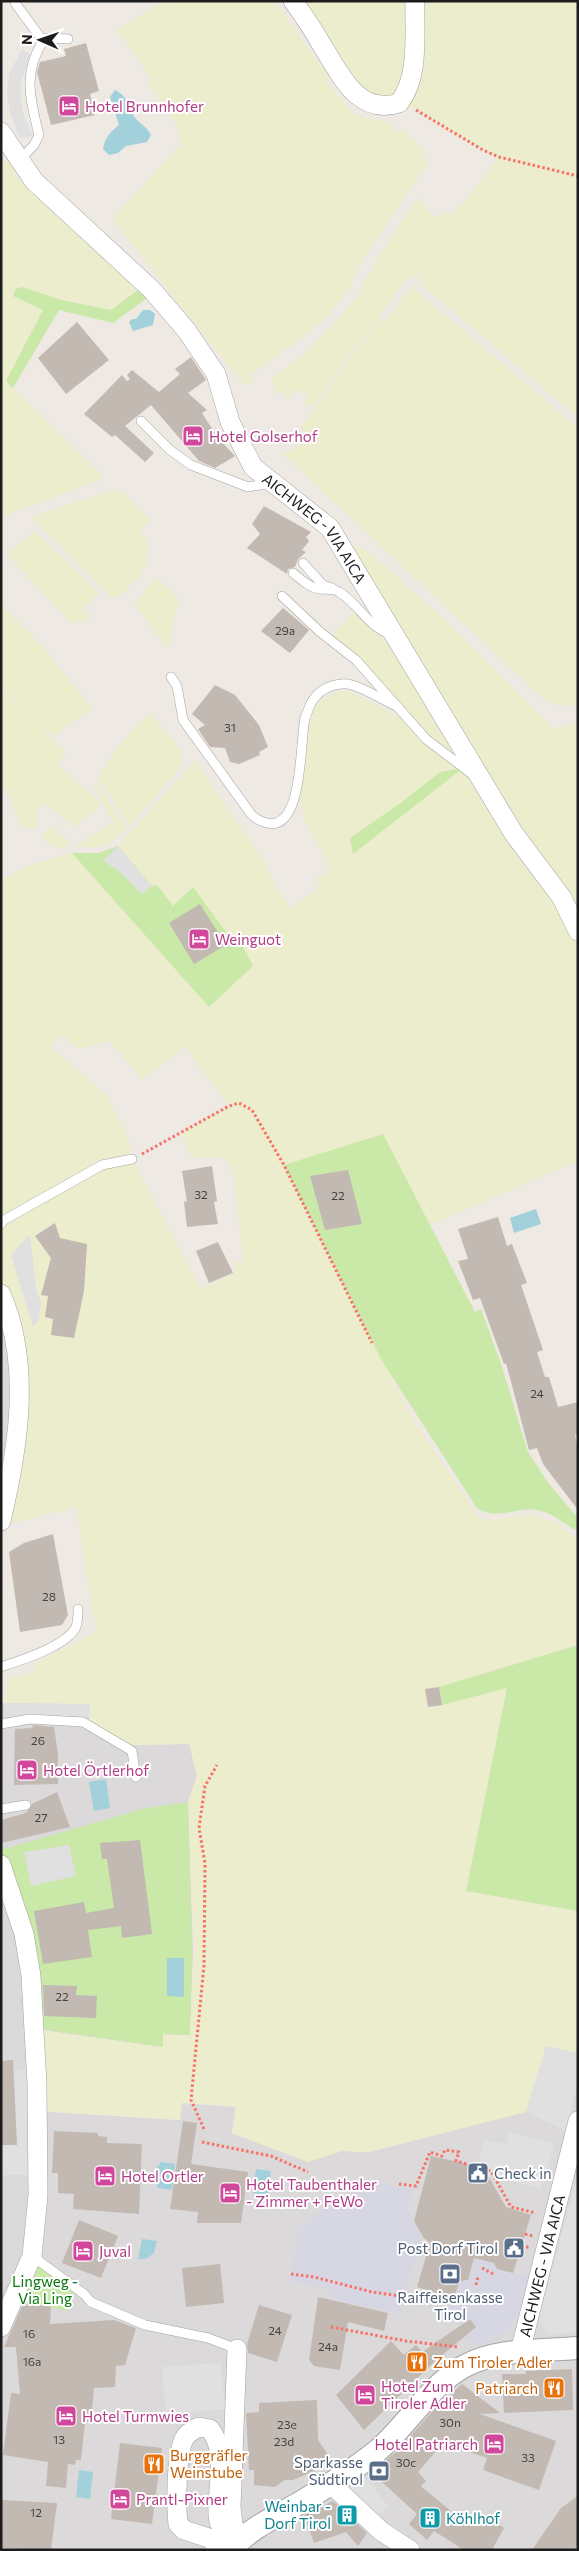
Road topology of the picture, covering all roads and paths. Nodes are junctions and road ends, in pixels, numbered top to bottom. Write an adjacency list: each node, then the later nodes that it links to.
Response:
1 (293, 1): 6 (street)
2 (415, 1): 6 (street)
3 (15, 3): 5 (lane)
4 (68, 39): 5 (lane)
5 (43, 41): 8 (lane)
6 (399, 103): 9 (path)
7 (1, 132): 8 (street, AICHWEG - VIA AICA)
8 (20, 160): 11 (street, AICHWEG - VIA AICA)
9 (578, 176)
10 (141, 421): 11 (lane)
11 (273, 483): 16 (street, AICHWEG - VIA AICA)
12 (303, 563): 14 (lane)
13 (293, 573): 14 (lane)
14 (336, 590): 16 (lane)
15 (282, 596): 18 (lane)
16 (395, 636): 19 (street, AICHWEG - VIA AICA)
17 (171, 677): 18 (lane)
18 (398, 707): 19 (lane)
19 (484, 784): 20 (street, AICHWEG - VIA AICA)
20 (578, 931)
21 (132, 1159): 22 (lane); 24 (path)
22 (1, 1224)
23 (2, 1297): 25 (street)
24 (372, 1343)
25 (1, 1521)
26 (78, 1609): 27 (lane)
27 (1, 1667)
28 (1, 1724): 30 (lane)
29 (217, 1765): 35 (path)
30 (136, 1777)
31 (26, 1805): 32 (lane)
32 (1, 1809)
33 (1, 1865): 40 (street)
34 (578, 2121): 52 (street, AICHWEG - VIA AICA)
35 (204, 2129)
36 (202, 2142): 37 (path)
37 (308, 2172)
38 (399, 2184): 39 (path)
39 (542, 2214)
40 (32, 2256): 47 (street); 51 (lane)
41 (482, 2268): 44 (path)
42 (291, 2274): 46 (path)
43 (478, 2276): 45 (path)
44 (495, 2276)
45 (476, 2285)
46 (446, 2304)
47 (1, 2327)
48 (331, 2327): 49 (path)
49 (461, 2348)
50 (578, 2348): 52 (street)
51 (237, 2349): 54 (street)
52 (520, 2352): 53 (street)
53 (331, 2484): 54 (street); 55 (street)
54 (226, 2547): 54 (street)
55 (410, 2550)

